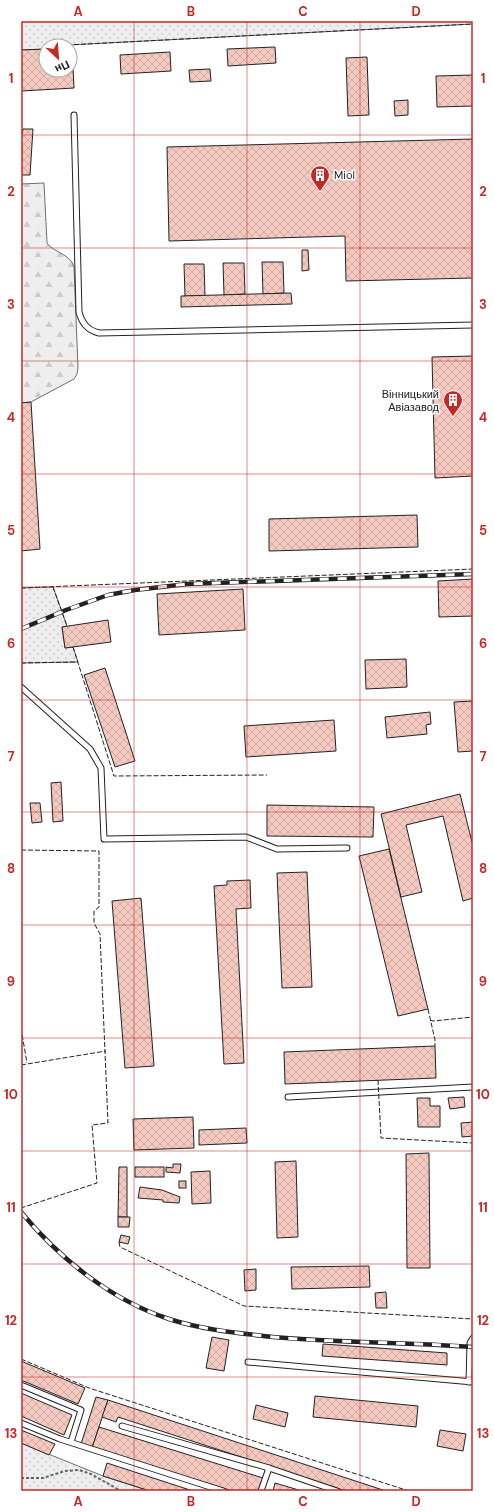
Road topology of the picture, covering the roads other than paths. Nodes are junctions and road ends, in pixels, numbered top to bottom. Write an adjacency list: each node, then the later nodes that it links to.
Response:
1 (74, 115): 2 (lane)
2 (473, 325)
3 (21, 687): 4 (lane)
4 (347, 848)
5 (473, 1087): 6 (lane)
6 (288, 1097)
7 (473, 1338): 9 (lane)
8 (248, 1362): 9 (lane)
9 (471, 1382)
10 (21, 1385): 13 (lane)
11 (21, 1423): 13 (lane)
12 (122, 1426): 14 (lane)
13 (71, 1442): 15 (lane)
14 (268, 1468): 16 (lane); 17 (lane)
15 (223, 1491)
16 (261, 1491)
17 (337, 1491)

